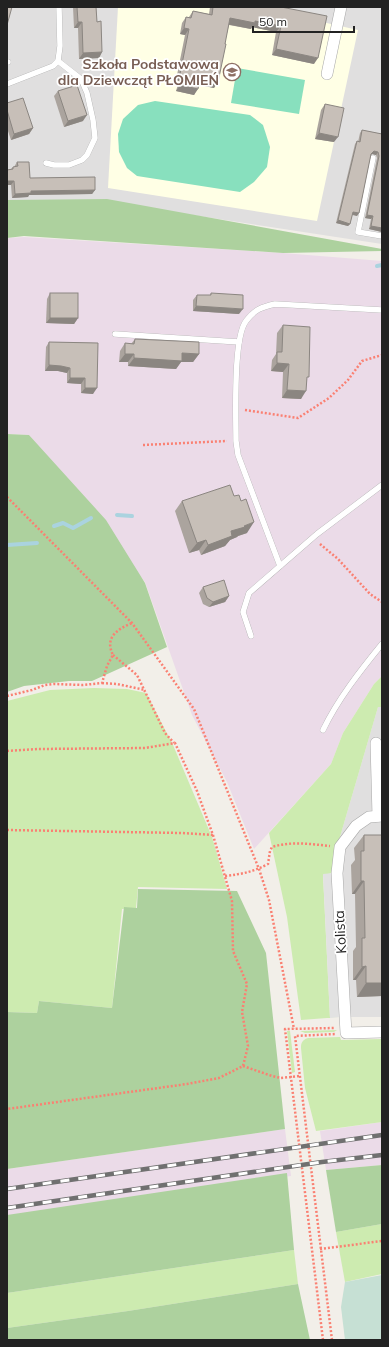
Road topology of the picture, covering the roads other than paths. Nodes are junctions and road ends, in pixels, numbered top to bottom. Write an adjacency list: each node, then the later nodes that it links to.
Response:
1 (59, 7): 3 (lane)
2 (341, 7): 4 (street)
3 (58, 61): 5 (lane); 7 (lane)
4 (327, 74)
5 (7, 84)
6 (373, 158): 8 (lane)
7 (46, 164)
8 (382, 236)
9 (382, 310): 11 (lane)
10 (116, 334): 11 (lane)
11 (239, 342): 13 (lane)
12 (382, 485): 13 (lane)
13 (280, 566): 14 (lane)
14 (251, 636)
15 (382, 644): 16 (lane)
16 (323, 730)
17 (376, 743): 18 (street)
18 (380, 816): 19 (street, Kolista)
19 (382, 1032)

